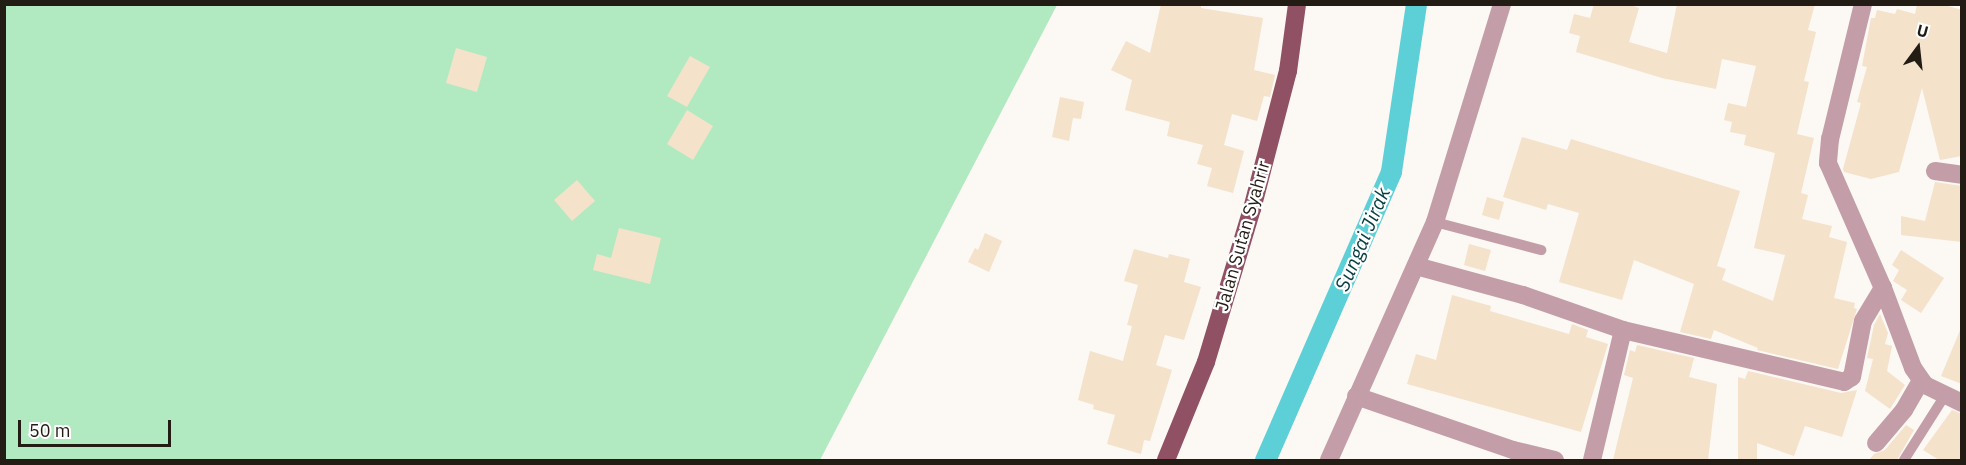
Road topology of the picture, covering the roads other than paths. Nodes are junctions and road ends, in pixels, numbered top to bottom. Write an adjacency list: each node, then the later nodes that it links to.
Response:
1 (1297, 4): 17 (main road, Jalan Sutan Syahrir)
2 (1503, 4): 6 (street)
3 (1863, 4): 9 (street)
4 (1935, 171): 5 (street)
5 (1962, 175)
6 (1435, 222): 7 (lane); 8 (street)
7 (1541, 250)
8 (1416, 266): 10 (street); 12 (street)
9 (1883, 288): 10 (street); 11 (street)
10 (1623, 330): 20 (street)
11 (1921, 380): 13 (street); 15 (street)
12 (1356, 396): 16 (street); 18 (street)
13 (1944, 397): 14 (street); 21 (lane)
14 (1962, 403)
15 (1876, 443)
16 (1511, 455): 19 (street)
17 (1166, 460)
18 (1329, 460)
19 (1555, 460)
20 (1592, 460)
21 (1904, 460)

